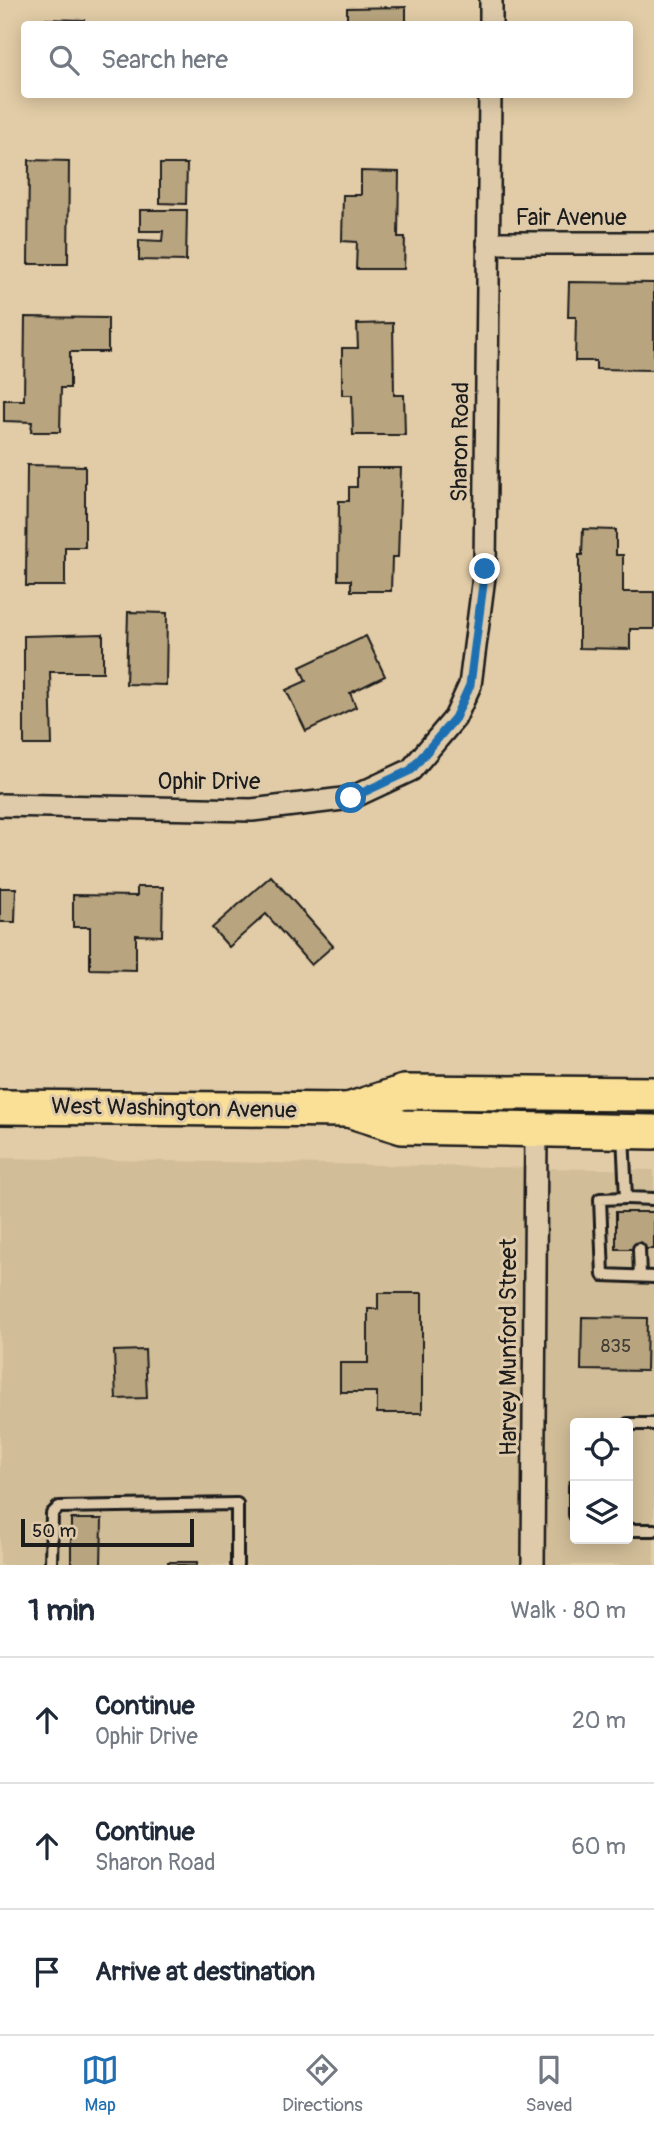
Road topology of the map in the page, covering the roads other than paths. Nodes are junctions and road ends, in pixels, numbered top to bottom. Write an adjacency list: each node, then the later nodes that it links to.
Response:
1 (491, 0): 2 (street)
2 (491, 21)
3 (490, 98): 4 (street, Sharon Road)
4 (488, 243): 5 (street, Fair Avenue); 6 (street, Sharon Road)
5 (654, 243)
6 (411, 770): 7 (street, Ophir Drive)
7 (0, 805)
8 (654, 1094): 10 (main road, West Washington Avenue)
9 (0, 1107): 10 (main road, West Washington Avenue)
10 (348, 1110): 11 (main road, West Washington Avenue)
11 (536, 1130): 12 (main road, West Washington Avenue); 25 (street, Harvey Munford Street)
12 (638, 1132): 13 (lane)
13 (632, 1198): 14 (lane); 15 (lane); 17 (lane)
14 (654, 1199)
15 (638, 1212)
16 (639, 1249): 17 (lane)
17 (640, 1276): 18 (lane)
18 (654, 1277)
19 (633, 1424): 20 (lane)
20 (654, 1424)
21 (633, 1530): 22 (lane)
22 (654, 1530)
23 (51, 1565): 24 (lane)
24 (237, 1565)
25 (533, 1565)

